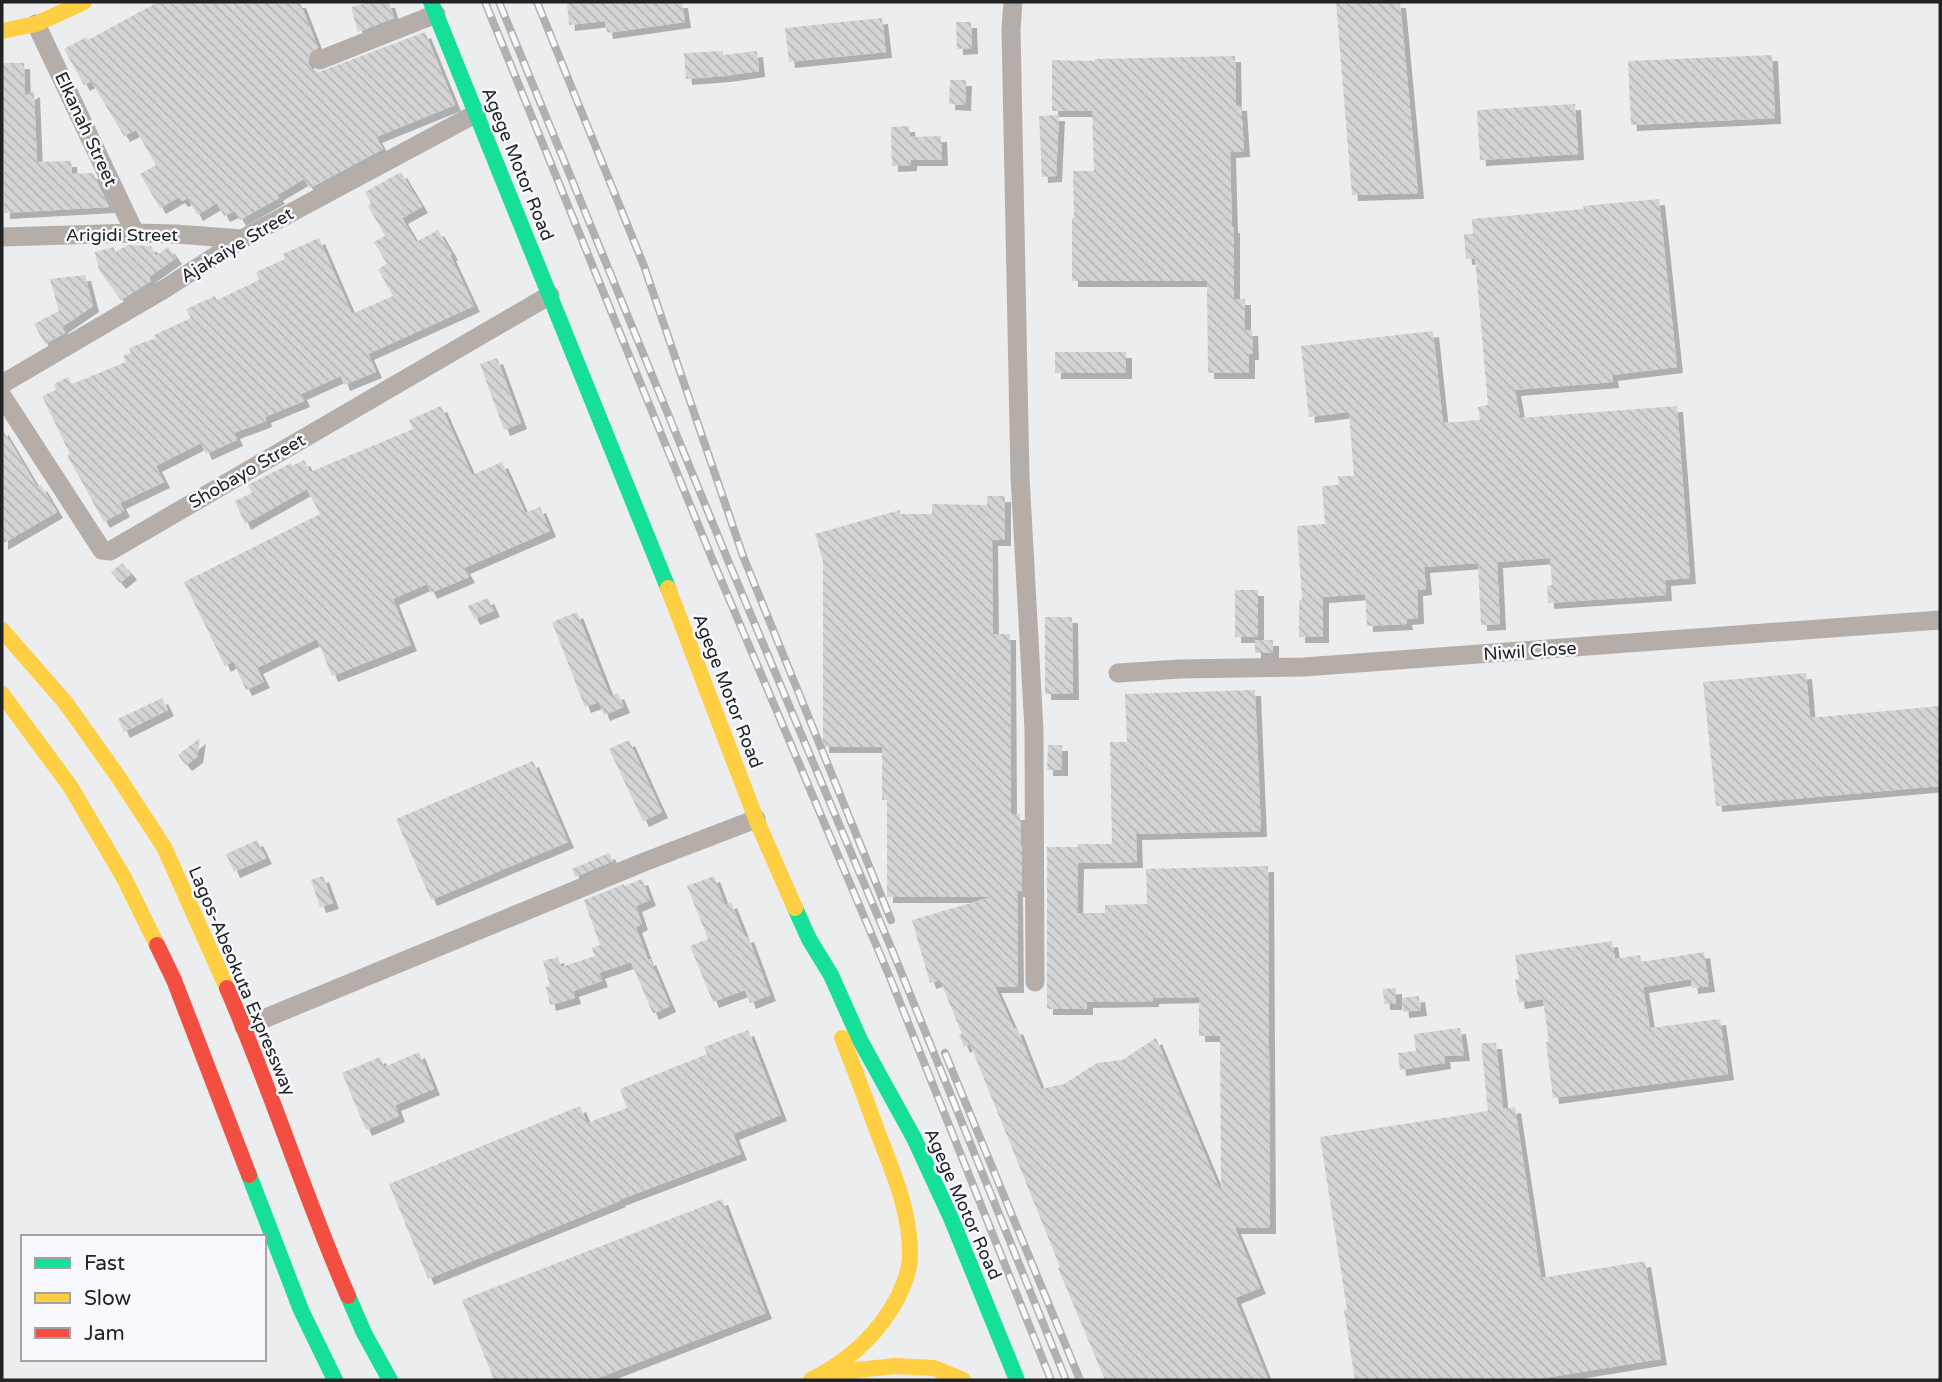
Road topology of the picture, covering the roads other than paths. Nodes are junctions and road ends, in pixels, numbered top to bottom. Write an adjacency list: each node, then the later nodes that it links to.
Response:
1 (84, 2): 4 (main road)
2 (1013, 2): 20 (street)
3 (433, 8): 6 (street); 7 (main road, Agege Motor Road)
4 (36, 24): 5 (main road); 8 (street, Elkanah Street)
5 (2, 31)
6 (320, 60)
7 (477, 113): 10 (street, Ajakaiye Street); 11 (main road, Agege Motor Road)
8 (135, 233): 9 (street, Arigidi Street); 10 (street, Arigidi Street)
9 (2, 237)
10 (242, 239): 12 (street, Ajakaiye Street)
11 (551, 295): 13 (street, Shobayo Street); 18 (main road, Agege Motor Road)
12 (2, 384)
13 (2, 396)
14 (1940, 620): 16 (street, Niwil Close)
15 (2, 631): 21 (main road, Lagos-Abeokuta Expressway)
16 (1118, 673)
17 (2, 694): 23 (main road)
18 (756, 819): 19 (main road, Agege Motor Road); 21 (street)
19 (809, 939): 22 (main road); 26 (main road, Agege Motor Road)
20 (1035, 982)
21 (244, 1027): 24 (main road, Lagos-Abeokuta Expressway)
22 (819, 1377): 25 (main road)
23 (335, 1380)
24 (390, 1380)
25 (962, 1380)
26 (1017, 1380)

